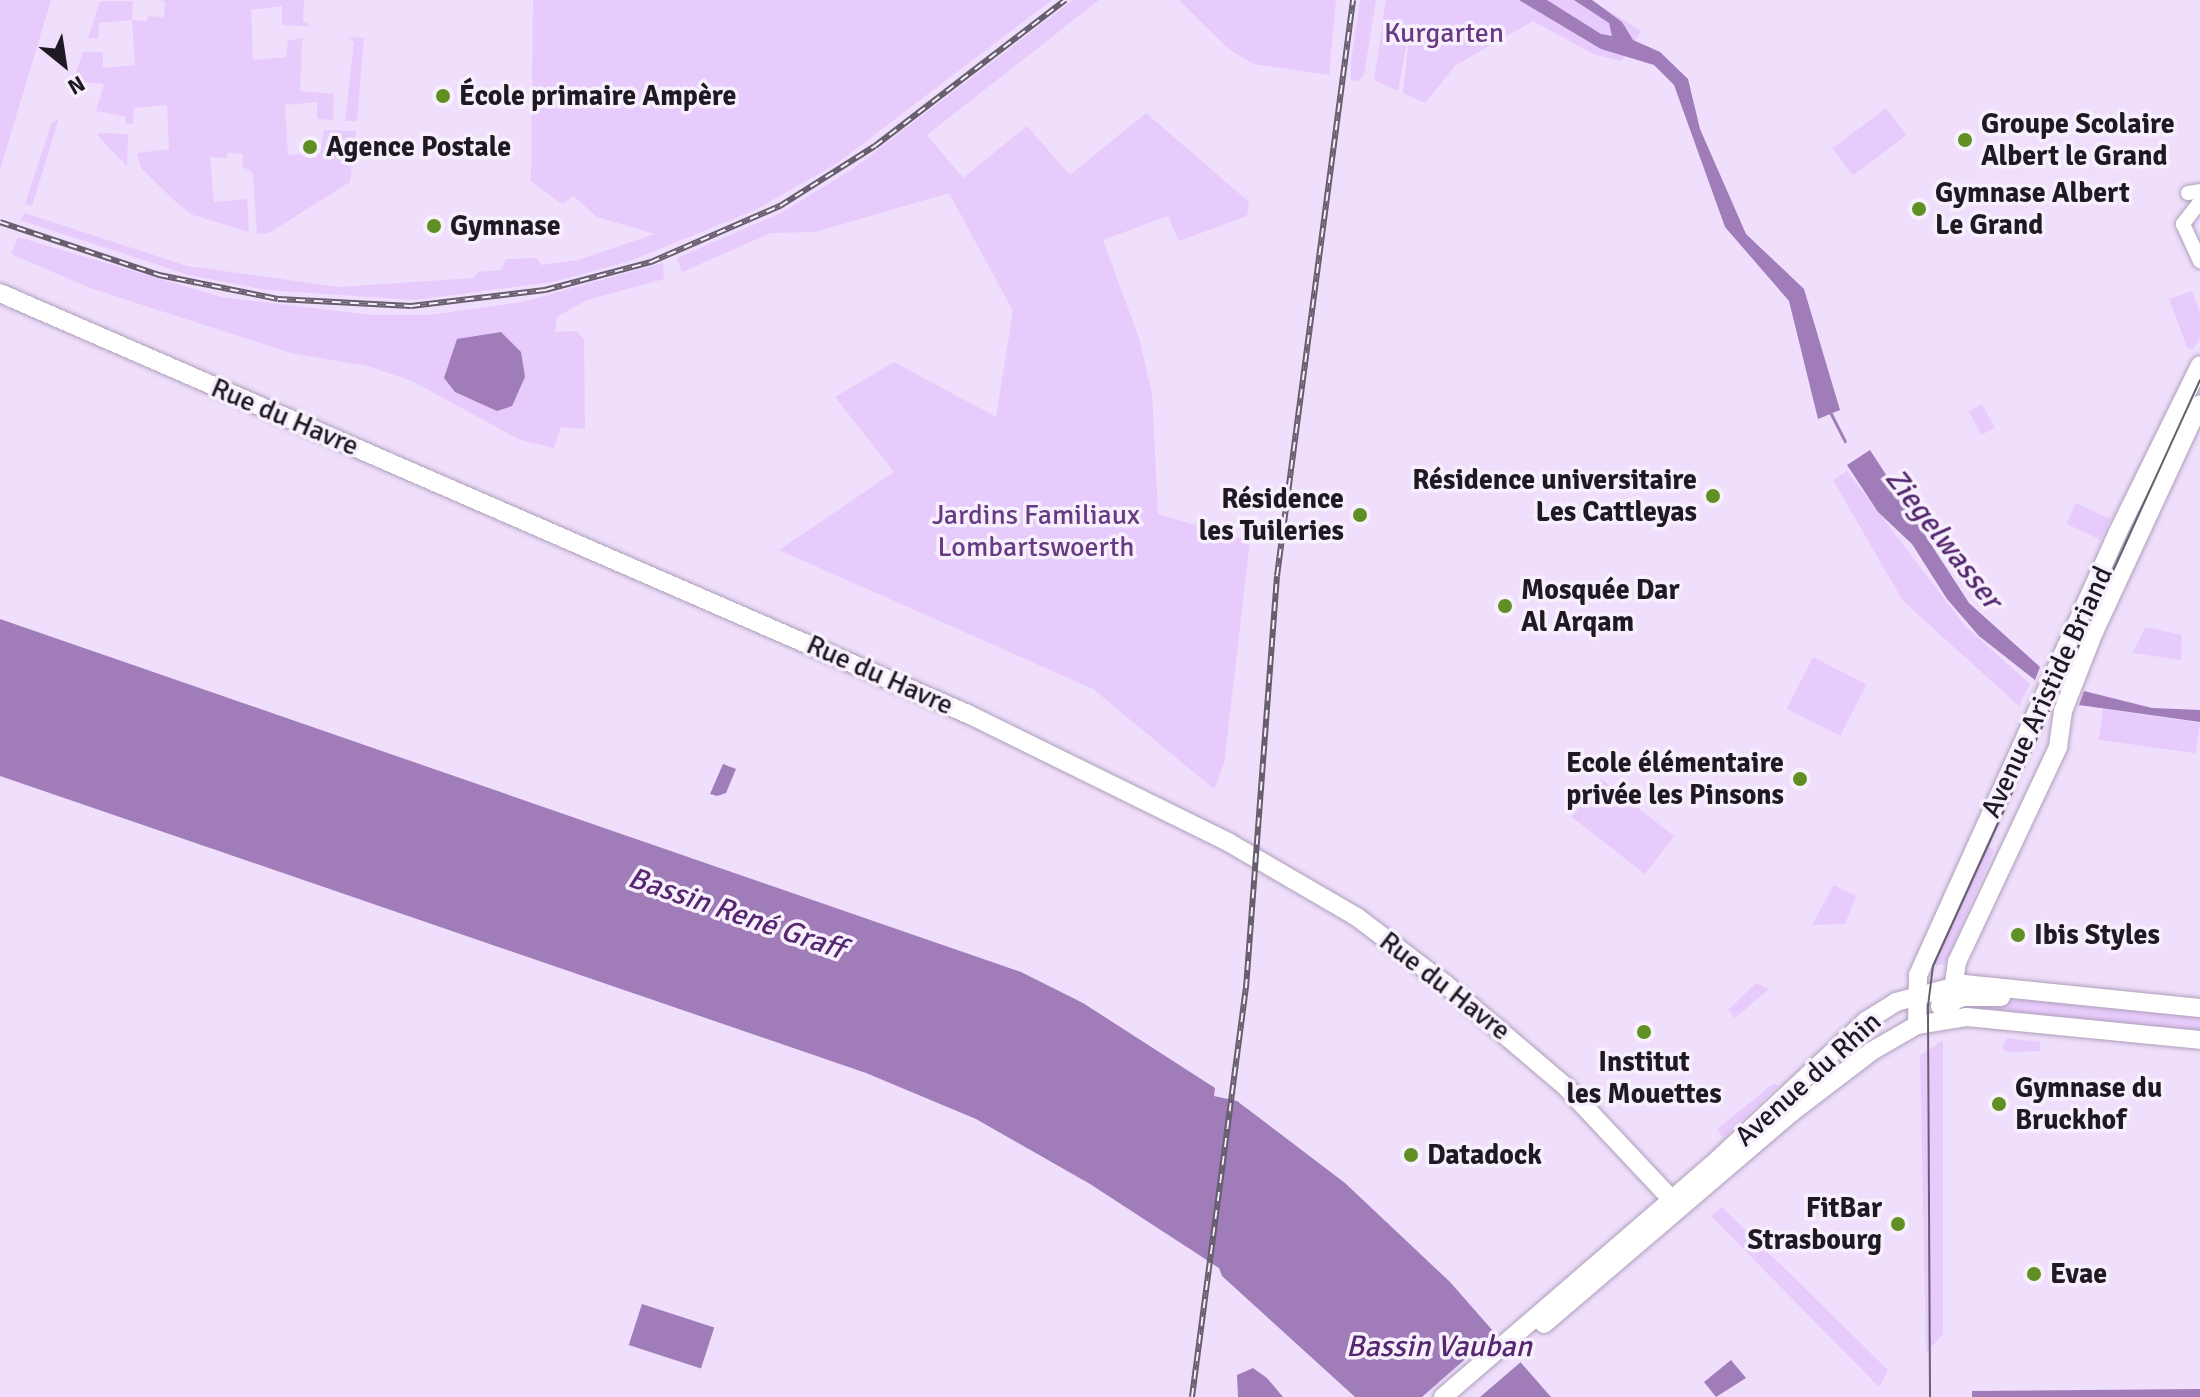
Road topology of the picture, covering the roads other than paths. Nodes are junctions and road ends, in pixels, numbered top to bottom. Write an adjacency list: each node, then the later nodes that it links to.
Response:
1 (2196, 196): 2 (street)
2 (2200, 261)
3 (0, 293): 13 (main road, Rue du Havre)
4 (2200, 365): 6 (main road, Avenue Aristide Briand)
5 (2200, 404): 7 (main road, Avenue Aristide Briand)
6 (2061, 662): 7 (main road); 8 (main road, Avenue Aristide Briand)
7 (2079, 671): 9 (main road, Avenue Aristide Briand)
8 (1918, 984): 9 (main road, Avenue du Rhin); 11 (main road, Avenue Aristide Briand); 13 (main road, Avenue du Rhin)
9 (1951, 1001): 10 (main road, Avenue du Rhin); 11 (main road); 11 (main road, Avenue du Rhin); 12 (main road, Avenue du Rhin)
10 (2200, 1008)
11 (1917, 1019): 14 (main road, Avenue du Rhin)
12 (2200, 1040)
13 (1671, 1199): 14 (main road, Avenue du Rhin)
14 (1527, 1332): 15 (main road); 16 (main road)
15 (1443, 1397)
16 (1460, 1397)

